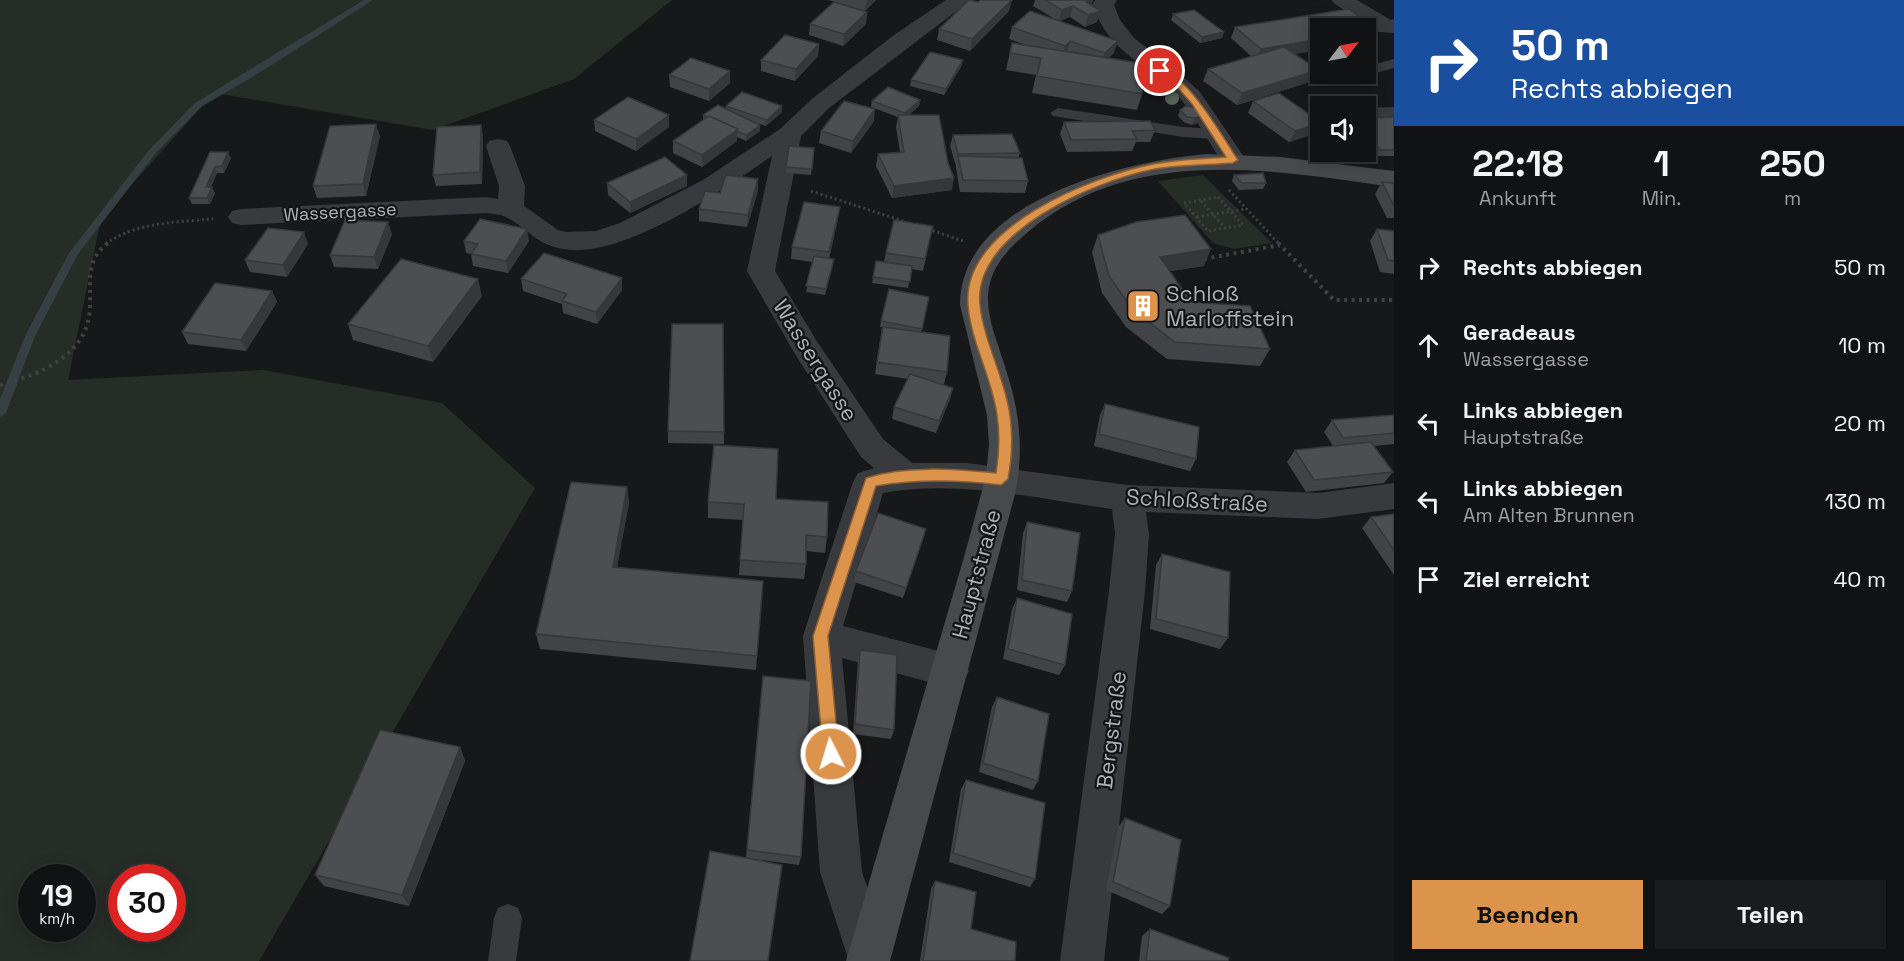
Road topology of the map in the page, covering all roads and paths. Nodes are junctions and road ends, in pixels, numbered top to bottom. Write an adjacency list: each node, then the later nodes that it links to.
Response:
1 (960, 0): 10 (street, Wassergasse)
2 (1106, 0): 11 (street)
3 (1342, 0): 4 (street)
4 (1394, 26)
5 (1394, 63): 6 (lane)
6 (1376, 69)
7 (1058, 112): 11 (lane)
8 (1394, 112): 9 (lane)
9 (1376, 113)
10 (789, 134): 17 (street, Wassergasse); 21 (street, Wassergasse)
11 (1215, 134): 13 (street)
12 (498, 146): 21 (street)
13 (1233, 160): 15 (main road, Hauptstraße); 30 (main road, Hauptstraße)
14 (1315, 162): 15 (lane)
15 (1308, 167): 16 (main road, Hauptstraße)
16 (1394, 179)
17 (779, 180): 26 (path); 34 (street, Wassergasse)
18 (1234, 196): 20 (path)
19 (1200, 200): 22 (path); 23 (path); 25 (path)
20 (1245, 209): 22 (path); 29 (path)
21 (511, 210): 24 (street, Wassergasse)
22 (1231, 211): 23 (path); 28 (path)
23 (1212, 214): 25 (path); 28 (path)
24 (241, 217): 33 (path)
25 (1196, 217): 28 (path)
26 (914, 225)
27 (925, 228): 30 (path)
28 (1225, 228)
29 (1281, 245): 31 (path); 32 (path)
30 (993, 251): 35 (main road, Hauptstraße)
31 (1204, 259)
32 (1394, 300)
33 (0, 385)
34 (905, 476): 35 (street); 38 (street)
35 (1001, 479): 37 (street, Schloßstraße); 39 (main road, Hauptstraße)
36 (1394, 496): 37 (street, Schloßstraße)
37 (1127, 498): 43 (street, Bergstraße)
38 (821, 636): 39 (street); 41 (street)
39 (950, 671): 41 (main road, Hauptstraße)
40 (508, 918): 42 (lane)
41 (868, 958)
42 (502, 961)
43 (1082, 961)

